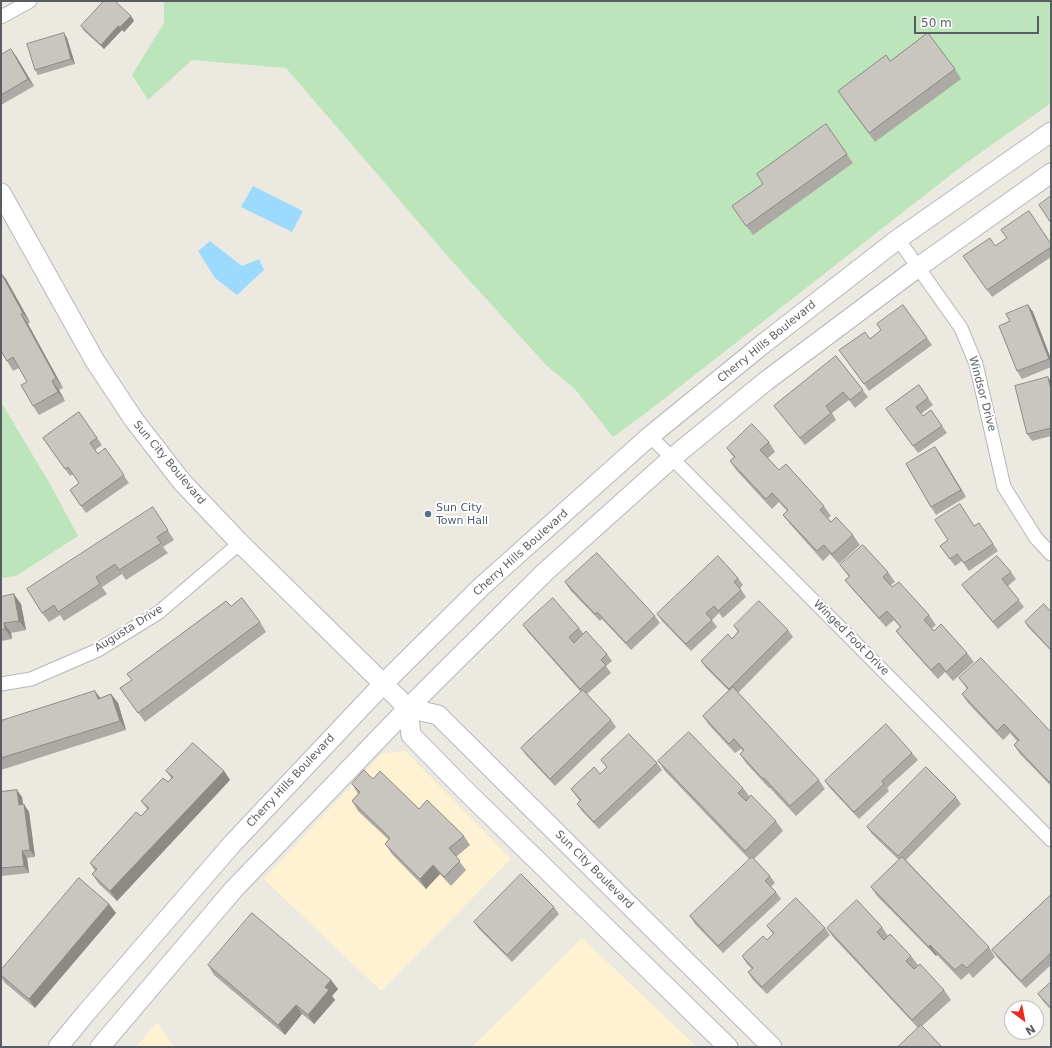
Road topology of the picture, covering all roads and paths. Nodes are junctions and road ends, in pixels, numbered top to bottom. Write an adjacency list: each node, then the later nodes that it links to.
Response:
1 (30, 1): 2 (street)
2 (1, 17)
3 (1051, 132): 6 (street, Cherry Hills Boulevard)
4 (1051, 173): 7 (street)
5 (1, 193): 10 (street, Sun City Boulevard)
6 (898, 239): 7 (street, Windsor Drive); 8 (street, Cherry Hills Boulevard)
7 (917, 268): 9 (street); 11 (street, Windsor Drive)
8 (650, 436): 9 (street, Winged Foot Drive); 12 (street, Cherry Hills Boulevard)
9 (672, 458): 14 (street); 15 (street, Winged Foot Drive)
10 (240, 543): 12 (street, Sun City Boulevard); 13 (street, Augusta Drive)
11 (1051, 554)
12 (384, 683): 14 (street, Sun City Boulevard); 16 (street, Cherry Hills Boulevard)
13 (1, 684)
14 (408, 708): 17 (street); 18 (street); 19 (street, Sun City Boulevard)
15 (1051, 840)
16 (58, 1047)
17 (100, 1047)
18 (728, 1047)
19 (772, 1047)

